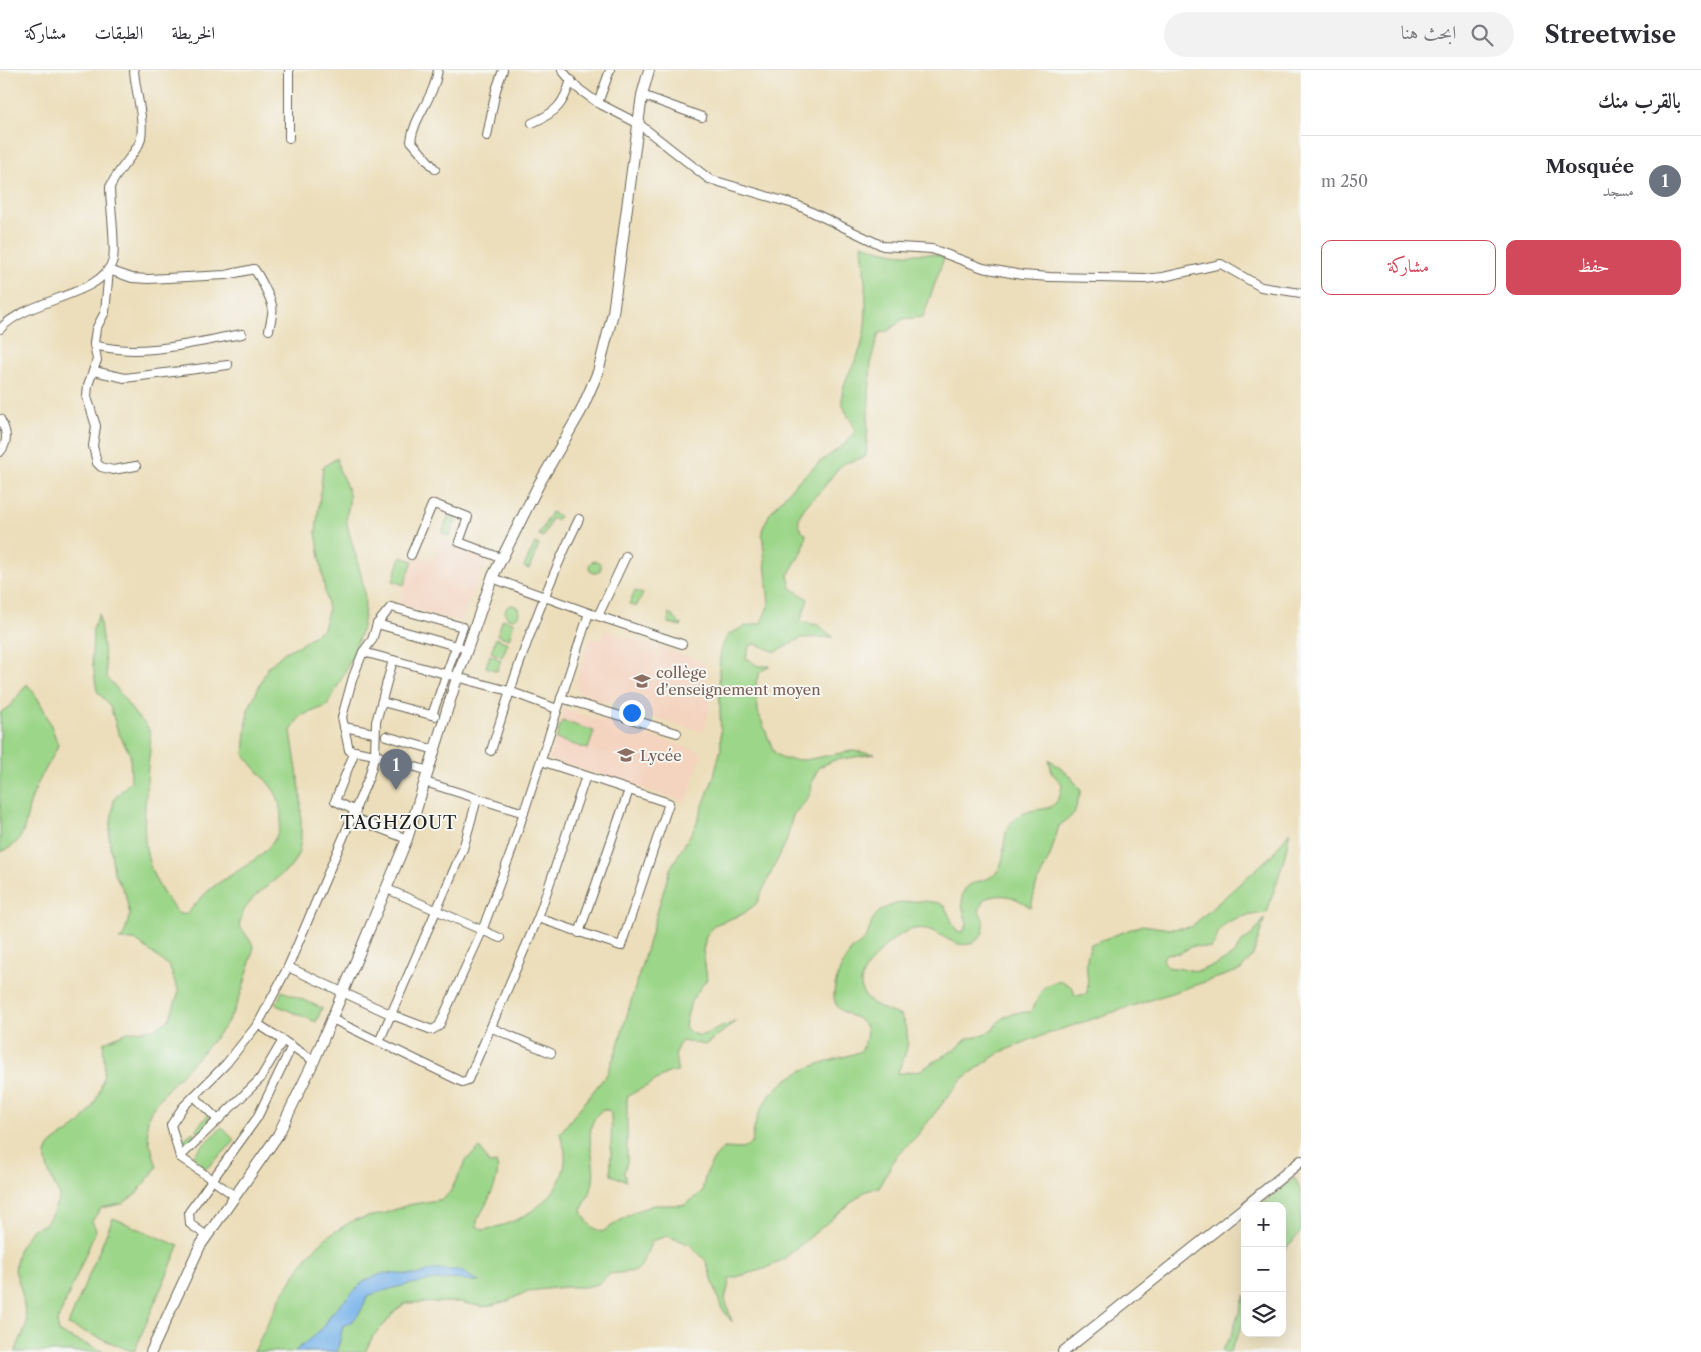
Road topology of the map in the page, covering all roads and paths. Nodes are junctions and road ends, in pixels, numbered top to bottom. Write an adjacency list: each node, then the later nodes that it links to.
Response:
1 (134, 70): 17 (street)
2 (289, 70): 15 (street)
3 (438, 70): 16 (street)
4 (503, 70): 14 (street)
5 (562, 70): 8 (street)
6 (610, 70): 10 (street)
7 (649, 70): 9 (main road)
8 (571, 80): 10 (street); 12 (street)
9 (642, 94): 11 (street); 13 (main road)
10 (598, 103): 13 (street)
11 (702, 117)
12 (532, 124)
13 (639, 124): 18 (street); 31 (main road)
14 (487, 136)
15 (289, 138)
16 (435, 168)
17 (109, 270): 19 (street); 20 (street); 22 (street)
18 (1301, 293)
19 (0, 329)
20 (269, 330)
21 (242, 334): 22 (street)
22 (94, 345): 24 (street)
23 (228, 364): 24 (street)
24 (94, 372): 27 (street)
25 (0, 419): 26 (street)
26 (0, 452)
27 (136, 466)
28 (579, 519): 33 (street)
29 (411, 555): 31 (street)
30 (626, 556): 35 (street)
31 (501, 558): 32 (main road)
32 (492, 578): 33 (street); 39 (main road)
33 (544, 596): 34 (street); 44 (street)
34 (589, 613): 35 (street); 45 (street)
35 (598, 616): 37 (street)
36 (377, 624): 38 (street); 38 (street); 40 (street)
37 (682, 644)
38 (455, 646): 39 (street); 42 (street)
39 (467, 649): 43 (main road)
40 (362, 652): 41 (street); 50 (street)
41 (393, 660): 42 (street); 46 (street)
42 (445, 675): 43 (street); 48 (street)
43 (457, 678): 44 (street); 49 (main road)
44 (509, 691): 47 (street); 56 (street)
45 (561, 698): 47 (street); 52 (street)
46 (382, 702): 48 (street); 51 (street)
47 (557, 709): 58 (street)
48 (432, 715): 49 (street)
49 (444, 718): 54 (main road)
50 (344, 727): 51 (street); 55 (street)
51 (374, 733): 57 (street)
52 (677, 734)
53 (386, 736): 54 (street)
54 (435, 750): 59 (main road)
55 (355, 751): 57 (street); 65 (street)
56 (491, 751)
57 (375, 755): 59 (street); 65 (street)
58 (541, 761): 60 (street); 64 (street)
59 (429, 771): 61 (main road)
60 (586, 776): 62 (street); 69 (street)
61 (426, 782): 63 (street); 66 (main road)
62 (629, 790): 71 (street); 71 (street)
63 (477, 799): 64 (street); 68 (street)
64 (524, 813): 70 (street)
65 (355, 814): 66 (street); 73 (street)
66 (407, 839): 67 (main road)
67 (387, 889): 68 (street); 74 (main road)
68 (437, 911): 70 (street); 75 (street)
69 (538, 918): 71 (street); 78 (street)
70 (482, 931): 72 (street); 75 (street)
71 (579, 933)
72 (500, 938)
73 (288, 967): 74 (street); 77 (street)
74 (343, 992): 75 (street); 76 (main road)
75 (390, 1014): 80 (street)
76 (332, 1019): 80 (street); 83 (main road)
77 (258, 1024): 79 (street); 84 (street)
78 (492, 1028): 80 (street); 82 (street)
79 (283, 1040): 81 (street); 85 (street)
80 (379, 1042)
81 (292, 1046): 83 (street); 88 (street)
82 (551, 1053)
83 (314, 1061): 89 (main road)
84 (194, 1096): 85 (street); 86 (street)
85 (218, 1120): 86 (street)
86 (180, 1158): 88 (street)
87 (1301, 1161): 90 (main road)
88 (212, 1180): 89 (street); 92 (street)
89 (235, 1196): 92 (main road)
90 (1250, 1202)
91 (1241, 1209): 94 (main road)
92 (207, 1236): 93 (main road)
93 (151, 1352)
94 (1063, 1352)

